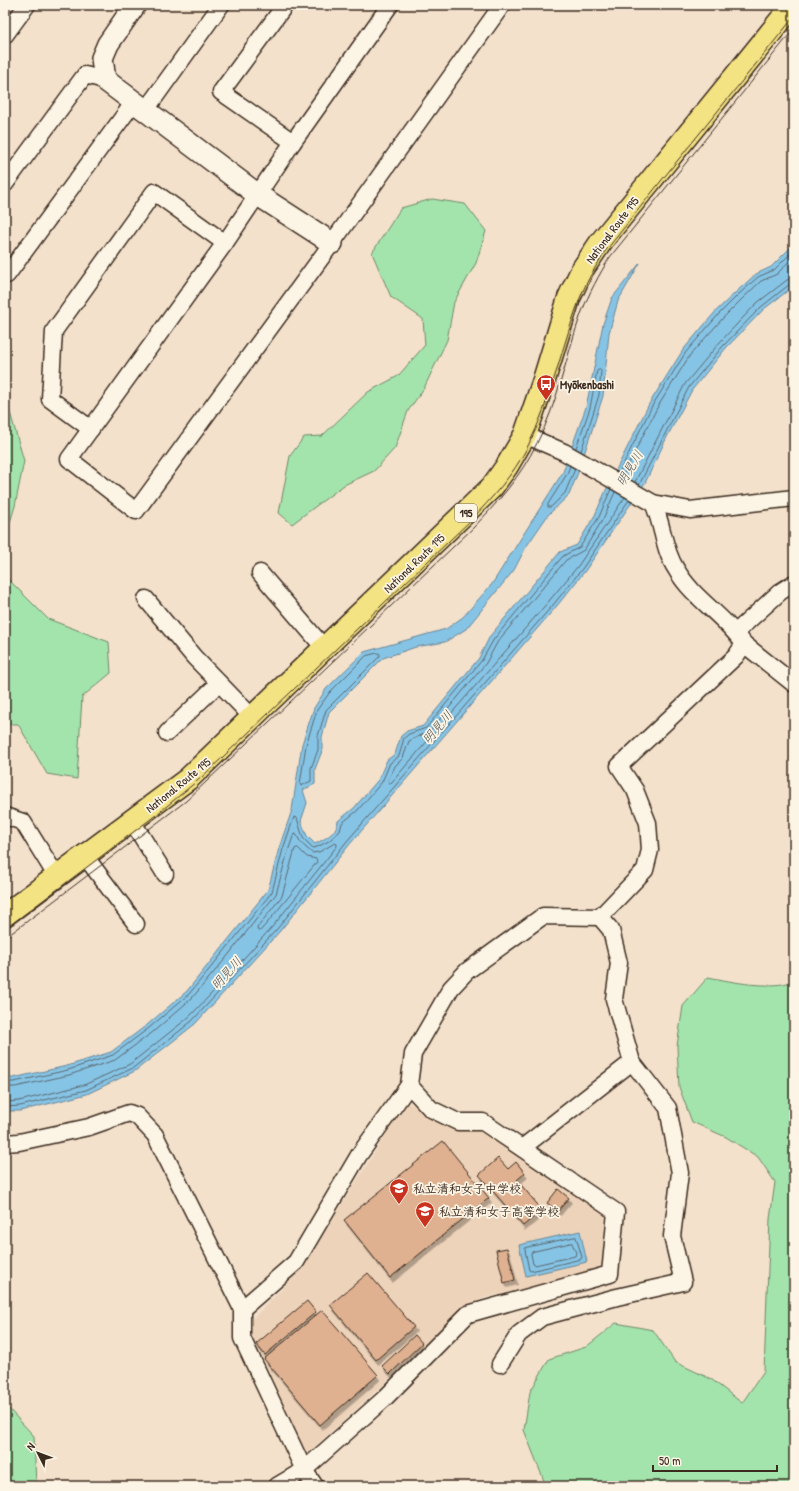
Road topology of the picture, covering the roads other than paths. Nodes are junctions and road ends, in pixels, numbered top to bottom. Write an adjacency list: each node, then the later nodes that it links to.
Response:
1 (27, 5): 8 (street)
2 (135, 5): 9 (street)
3 (221, 5): 10 (street)
4 (285, 5): 11 (street)
5 (390, 5): 11 (street)
6 (502, 5): 15 (street)
7 (793, 5): 18 (highway, National Route 195 / 195)
8 (5, 35)
9 (105, 80): 10 (street); 12 (street)
10 (139, 106): 13 (street); 16 (street)
11 (293, 142): 13 (street)
12 (5, 184)
13 (258, 195): 14 (street); 15 (street)
14 (225, 243): 17 (street); 17 (street)
15 (332, 243): 17 (street)
16 (7, 275)
17 (91, 429)
18 (525, 435): 20 (street); 25 (highway, National Route 195 / 195)
19 (794, 498): 20 (street)
20 (648, 500): 24 (street)
21 (260, 573): 25 (street)
22 (794, 583): 24 (street)
23 (146, 599): 26 (street)
24 (740, 638): 27 (street); 36 (street)
25 (325, 649): 28 (highway, National Route 195 / 195)
26 (220, 683): 28 (street); 29 (street)
27 (794, 684)
28 (253, 718): 31 (highway, National Route 195 / 195)
29 (167, 733)
30 (5, 816): 34 (street)
31 (132, 821): 32 (highway, National Route 195 / 195); 33 (street)
32 (85, 856): 34 (highway, National Route 195 / 195); 37 (street)
33 (165, 874)
34 (57, 877): 35 (highway, National Route 195 / 195)
35 (5, 915)
36 (600, 917): 38 (street); 39 (street)
37 (136, 924)
38 (632, 1062): 41 (street); 43 (street)
39 (409, 1085): 41 (street); 42 (street)
40 (5, 1143): 42 (street)
41 (522, 1148): 44 (street)
42 (242, 1309): 44 (street)
43 (500, 1364)
44 (304, 1470): 45 (street); 46 (street)
45 (277, 1486)
46 (315, 1486)

